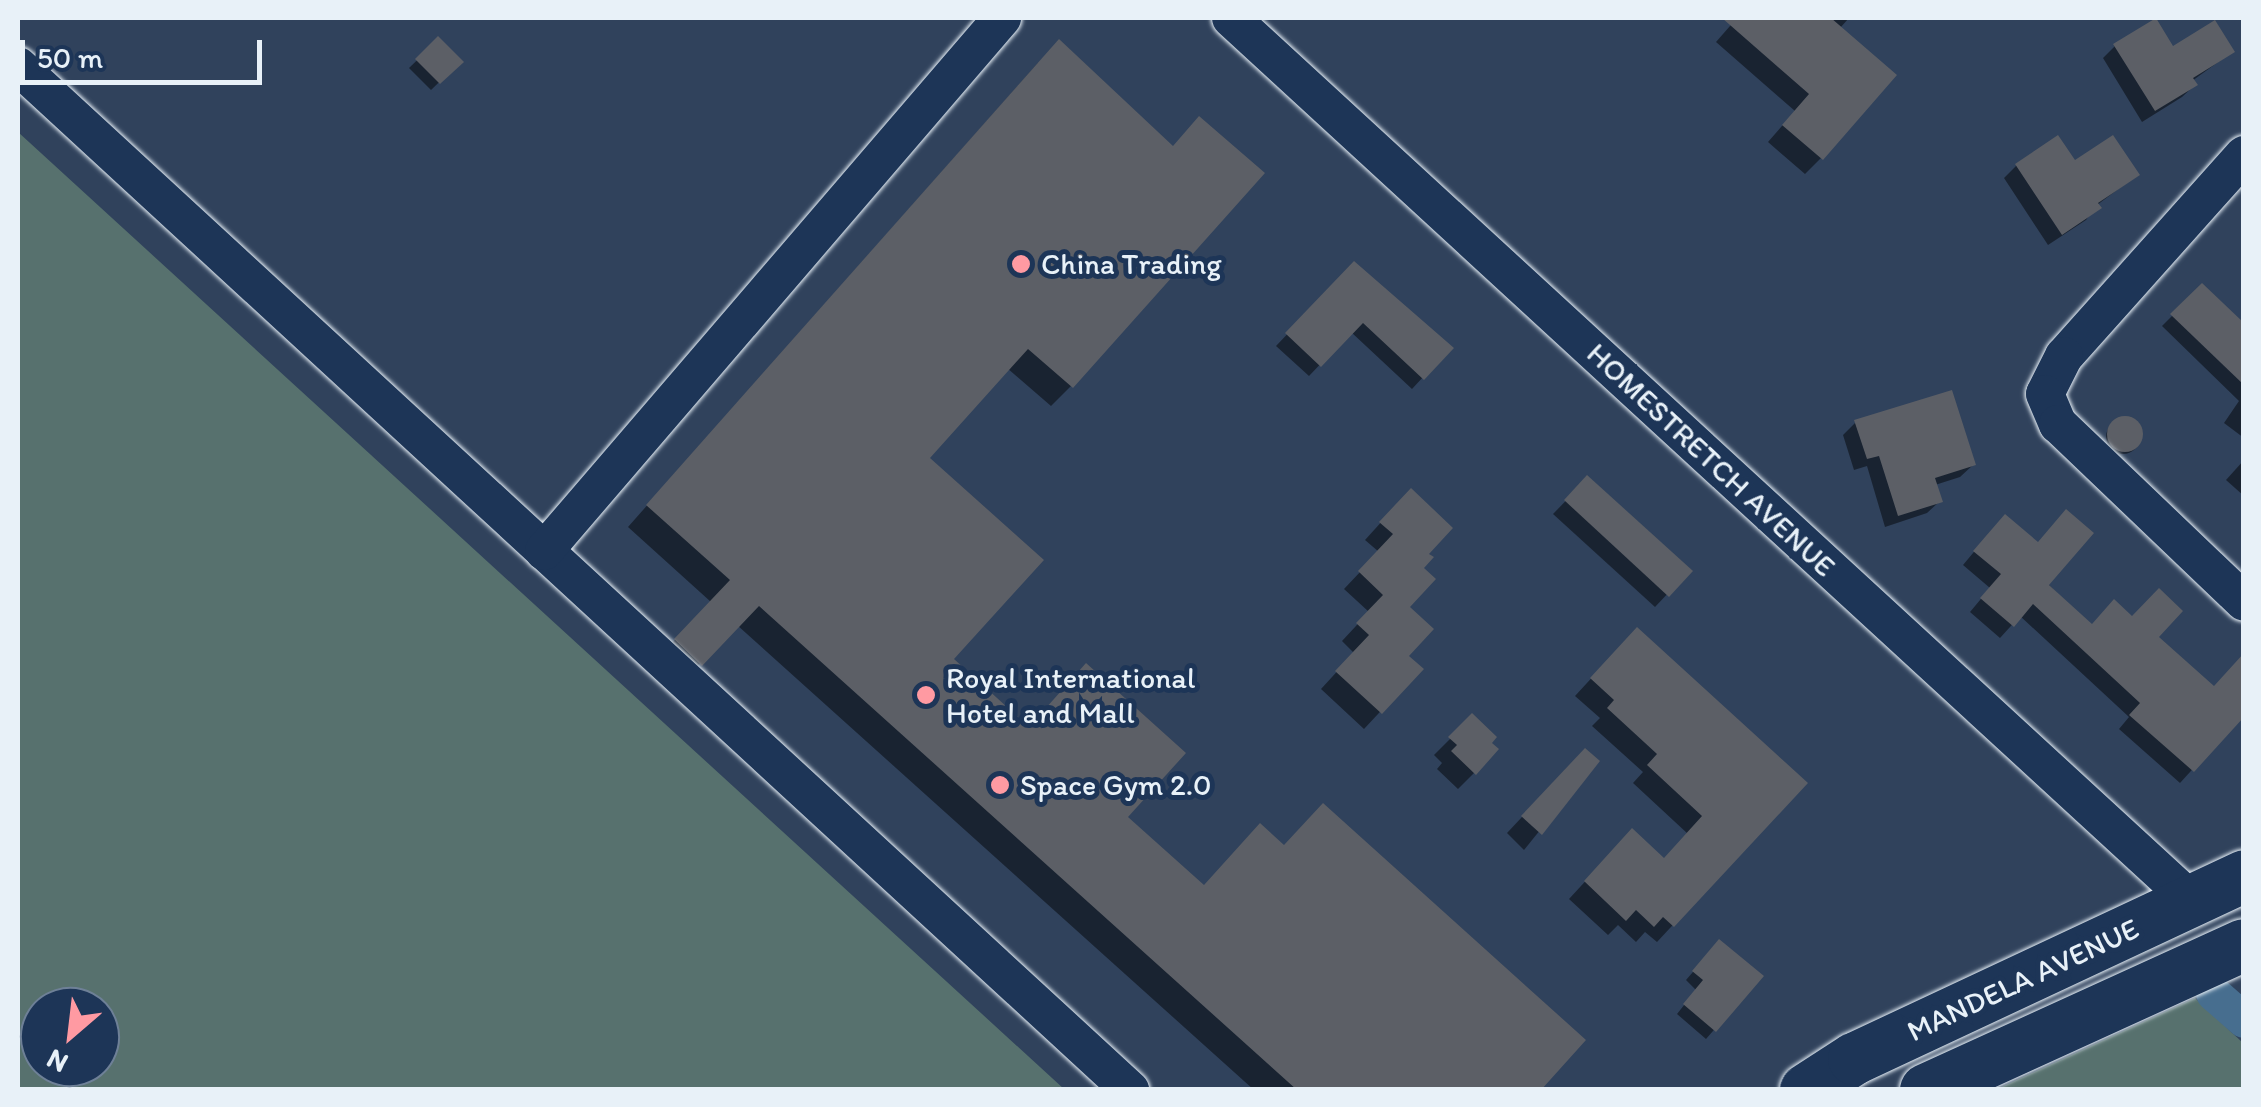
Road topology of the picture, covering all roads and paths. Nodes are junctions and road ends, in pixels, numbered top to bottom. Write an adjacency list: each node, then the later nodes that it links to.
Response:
1 (1002, 18): 5 (street)
2 (1231, 18): 8 (street, HOMESTRETCH AVENUE)
3 (18, 66): 5 (street)
4 (2244, 155): 6 (street)
5 (544, 550): 10 (street)
6 (2244, 602)
7 (2244, 876): 8 (main road, MANDELA AVENUE)
8 (2192, 901): 9 (main road); 11 (main road, MANDELA AVENUE)
9 (2243, 946): 12 (main road, MANDELA AVENUE)
10 (1130, 1090)
11 (1806, 1090)
12 (1926, 1090)

